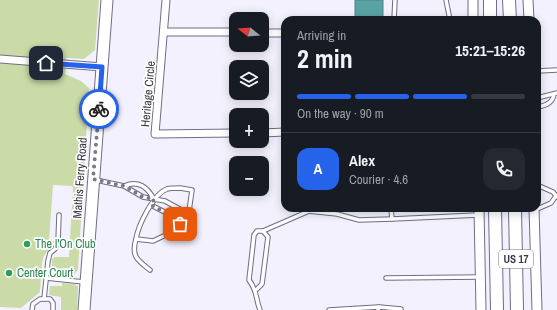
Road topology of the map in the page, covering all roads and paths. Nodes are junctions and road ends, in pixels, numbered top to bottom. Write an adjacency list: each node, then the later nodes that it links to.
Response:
1 (107, 0): 20 (main road, Mathis Ferry Road)
2 (166, 0): 15 (street, Heritage Circle)
3 (395, 0): 9 (lane)
4 (446, 0): 10 (lane)
5 (473, 0): 11 (street)
6 (490, 0): 12 (highway)
7 (509, 0): 13 (highway)
8 (528, 0): 14 (street)
9 (394, 16)
10 (449, 16)
11 (474, 16)
12 (490, 16)
13 (510, 16)
14 (529, 16)
15 (164, 32): 16 (street); 28 (street, Heritage Circle)
16 (229, 32)
17 (269, 32): 18 (street)
18 (281, 33)
19 (0, 59): 20 (street)
20 (102, 67): 29 (main road, Mathis Ferry Road)
21 (557, 70): 22 (lane)
22 (541, 71)
23 (555, 94): 24 (lane); 25 (lane)
24 (541, 97)
25 (541, 106)
26 (269, 132): 27 (street)
27 (281, 132)
28 (229, 133)
29 (93, 179): 30 (lane); 55 (main road, Mathis Ferry Road)
30 (124, 186): 33 (lane); 33 (lane)
31 (541, 188): 32 (lane)
32 (556, 197): 35 (lane)
33 (154, 199): 34 (lane); 44 (lane); 44 (lane)
34 (151, 205): 48 (lane); 50 (lane)
35 (541, 207)
36 (303, 212): 49 (lane)
37 (327, 212): 45 (lane)
38 (391, 212): 47 (lane)
39 (468, 212): 47 (lane)
40 (479, 212): 52 (street)
41 (495, 212): 66 (highway, US 17)
42 (515, 212): 67 (highway, US 17)
43 (534, 212): 68 (street)
44 (187, 213): 48 (lane)
45 (333, 213): 47 (lane)
46 (59, 215): 53 (lane)
47 (392, 219)
48 (182, 221): 50 (lane)
49 (263, 231): 56 (lane); 56 (lane)
50 (136, 239): 51 (lane)
51 (150, 270)
52 (481, 277): 54 (lane); 65 (street)
53 (46, 278): 55 (lane); 57 (lane)
54 (386, 278)
55 (86, 282): 62 (main road, Mathis Ferry Road)
56 (257, 289): 63 (lane)
57 (44, 299): 60 (lane); 61 (lane)
58 (378, 309): 59 (lane); 64 (lane)
59 (401, 309)
60 (32, 310)
61 (53, 310)
62 (84, 310)
63 (260, 310)
64 (329, 310)
65 (480, 310)
66 (497, 310)
67 (517, 310)
68 (537, 310)

